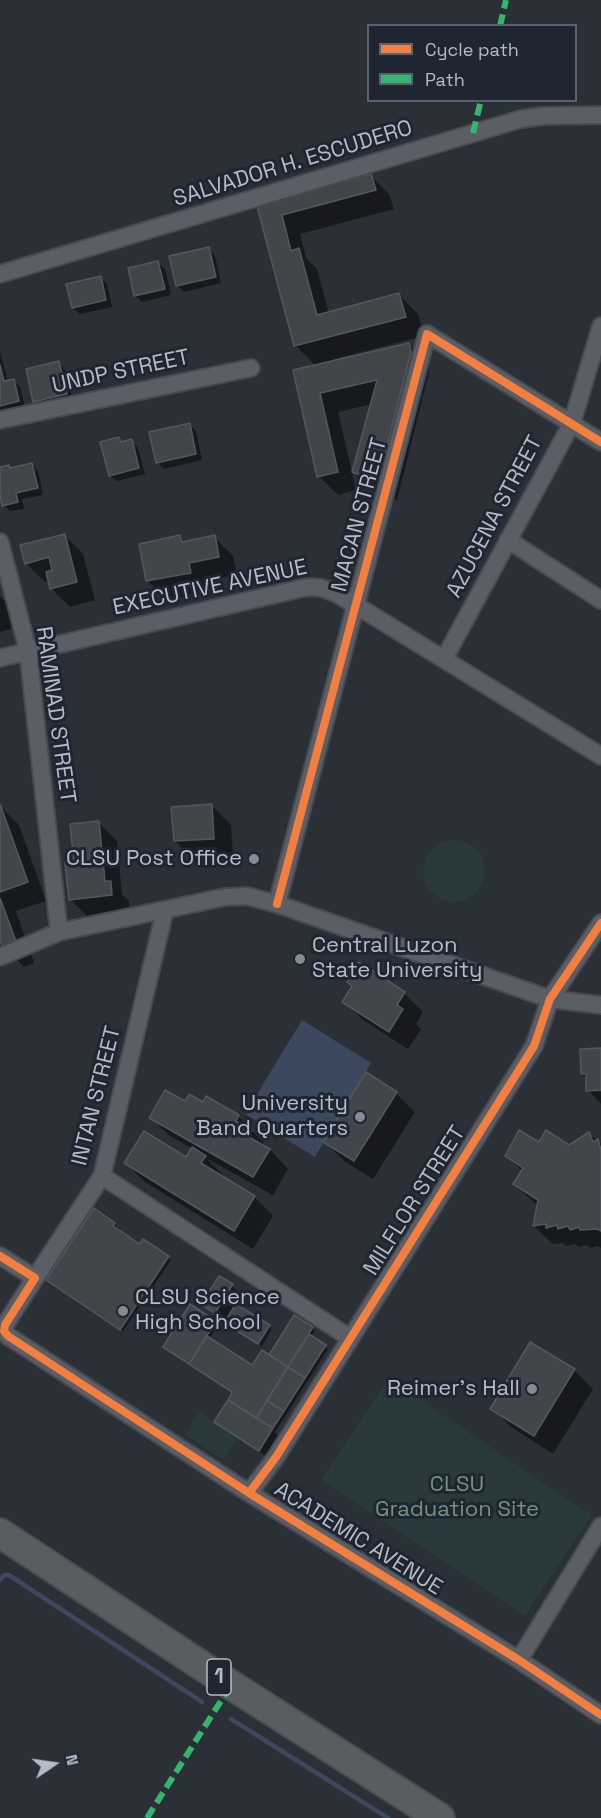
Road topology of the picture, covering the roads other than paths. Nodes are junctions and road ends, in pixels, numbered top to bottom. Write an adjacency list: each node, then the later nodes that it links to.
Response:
1 (601, 115): 2 (street, SALVADOR H. ESCUDERO)
2 (0, 274)
3 (601, 326): 6 (street, AZUCENA STREET)
4 (251, 368): 5 (street, UNDP STREET)
5 (0, 420)
6 (572, 423): 7 (street, MACAN STREET); 8 (street, AZUCENA STREET); 11 (street, MACAN STREET)
7 (601, 442)
8 (508, 540): 10 (street); 14 (street, AZUCENA STREET)
9 (0, 542): 12 (street, RAMINAD STREET)
10 (601, 600)
11 (354, 604): 12 (street, EXECUTIVE AVENUE); 14 (street, EXECUTIVE AVENUE); 16 (street, MACAN STREET)
12 (28, 651): 13 (street, EXECUTIVE AVENUE); 19 (street, RAMINAD STREET)
13 (0, 658)
14 (444, 659): 15 (street, EXECUTIVE AVENUE)
15 (601, 756)
16 (277, 904): 17 (street); 21 (street)
17 (165, 910): 19 (street); 23 (street, INTAN STREET)
18 (601, 923): 21 (street, MILFLOR STREET)
19 (58, 932): 20 (street)
20 (0, 957)
21 (550, 999): 22 (street); 26 (street, MILFLOR STREET)
22 (601, 1005)
23 (102, 1176): 25 (street, INTAN STREET); 26 (street)
24 (0, 1256): 25 (street)
25 (35, 1278): 27 (street, ACADEMIC AVENUE)
26 (350, 1338): 27 (street, MILFLOR STREET)
27 (249, 1493): 30 (street, ACADEMIC AVENUE)
28 (601, 1526): 30 (street)
29 (0, 1533): 32 (highway, 1)
30 (519, 1660): 31 (street, ACADEMIC AVENUE)
31 (601, 1715)
32 (440, 1818)

